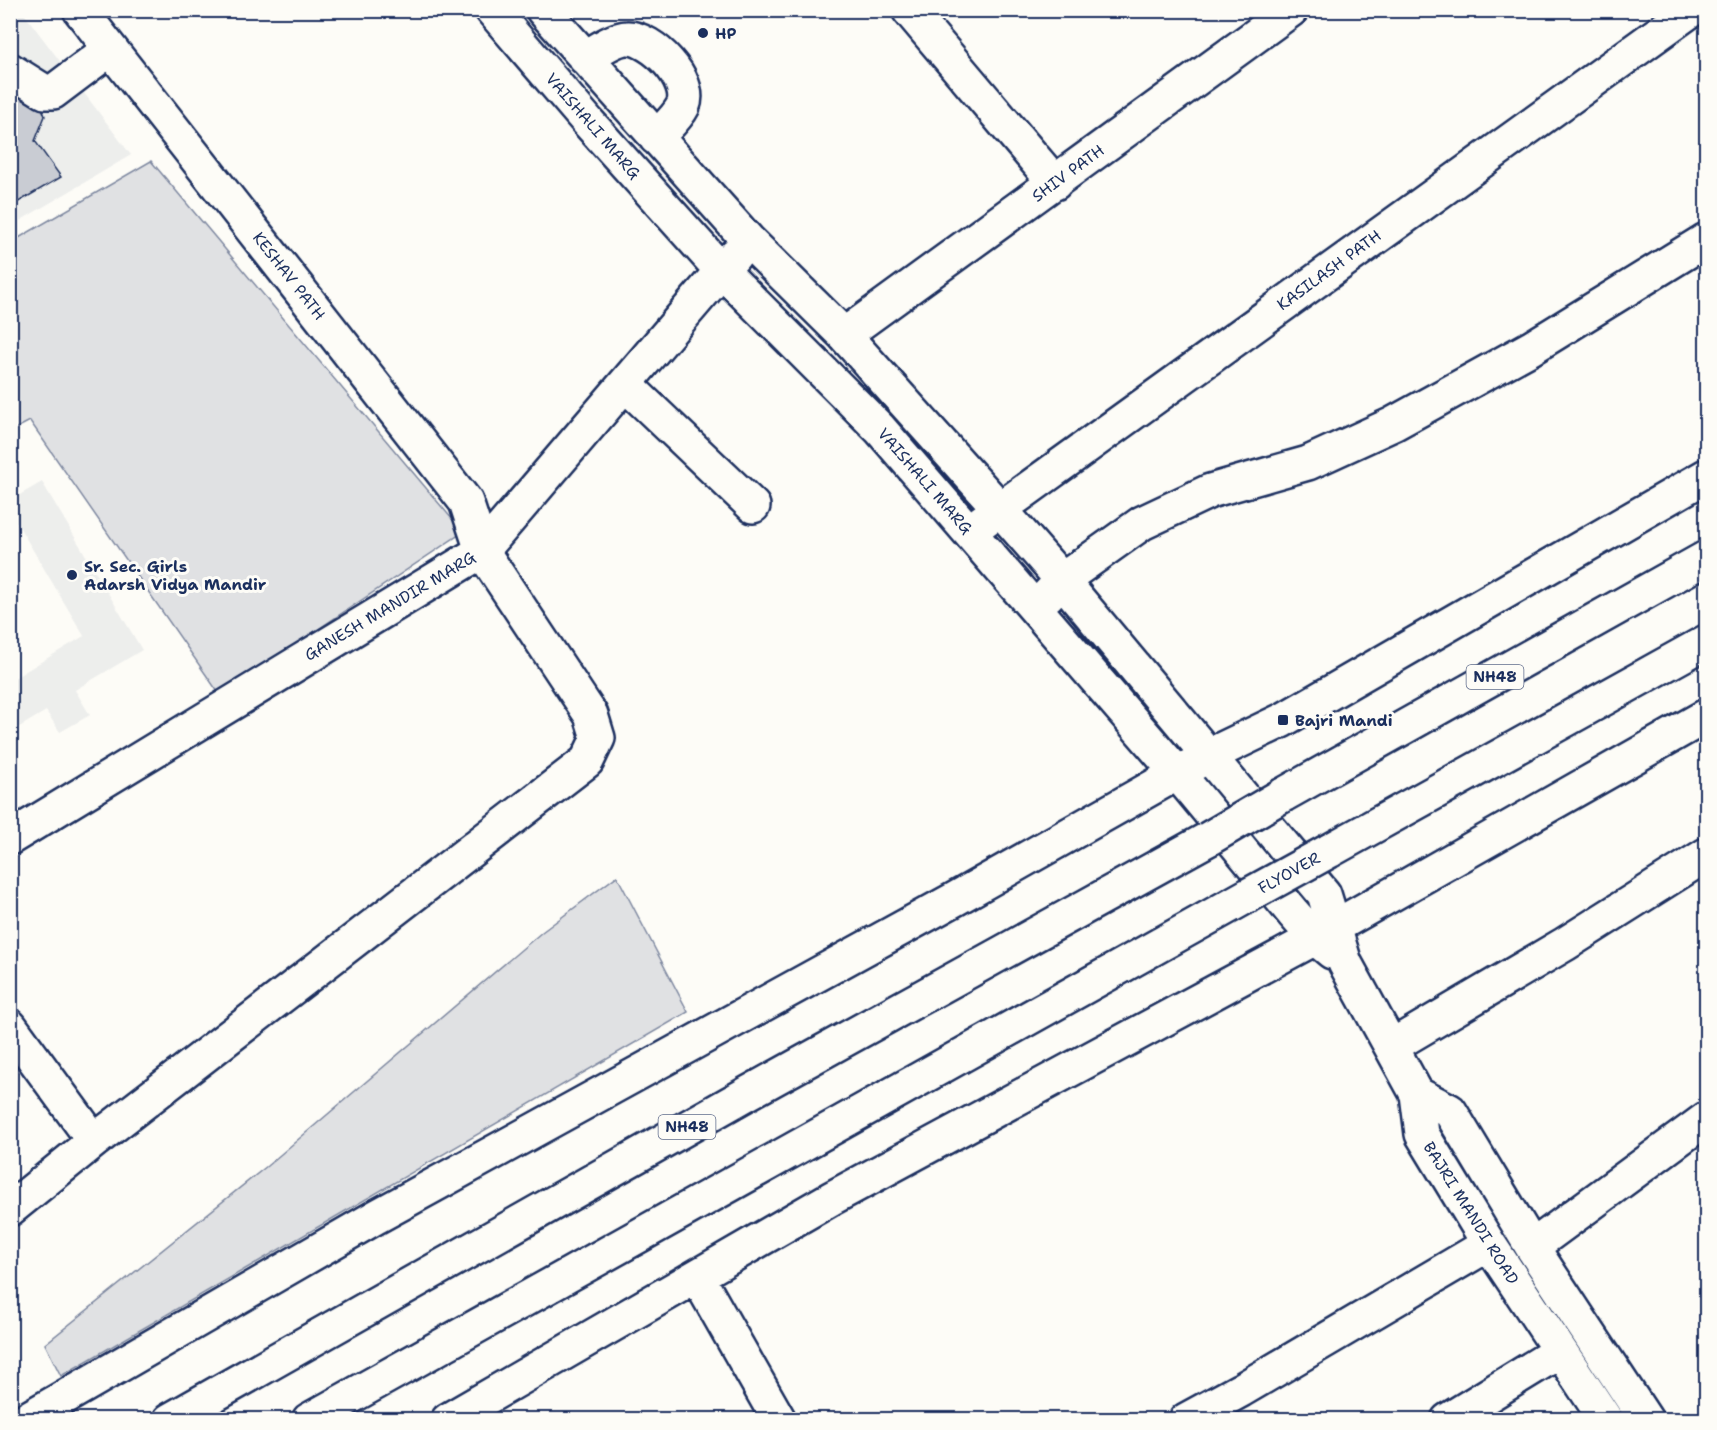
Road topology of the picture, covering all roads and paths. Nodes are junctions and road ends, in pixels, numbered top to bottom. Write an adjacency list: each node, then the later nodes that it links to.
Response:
1 (80, 10): 7 (main road, KESHAV PATH)
2 (492, 10): 11 (main road, VAISHALI MARG)
3 (543, 10): 8 (main road)
4 (909, 10): 13 (main road)
5 (1291, 10): 13 (main road, SHIV PATH)
6 (1691, 10): 21 (main road, KASILASH PATH)
7 (110, 49): 9 (main road); 23 (main road, KESHAV PATH)
8 (585, 58): 10 (main road); 12 (main road)
9 (10, 70)
10 (617, 95): 11 (main road); 12 (main road)
11 (588, 122): 16 (main road, VAISHALI MARG)
12 (656, 138): 14 (main road)
13 (1055, 183): 17 (main road, SHIV PATH)
14 (748, 240): 16 (main road, GANESH MANDIR MARG); 17 (main road)
15 (1707, 240): 25 (main road)
16 (721, 270): 18 (main road, GANESH MANDIR MARG); 22 (main road, VAISHALI MARG)
17 (844, 334): 21 (main road)
18 (625, 384): 20 (main road); 23 (main road, GANESH MANDIR MARG)
19 (1707, 476): 29 (main road)
20 (753, 506)
21 (999, 508): 22 (main road, KASILASH PATH); 25 (main road)
22 (969, 532): 26 (main road, VAISHALI MARG)
23 (482, 550): 31 (main road, GANESH MANDIR MARG); 39 (main road, KESHAV PATH)
24 (1707, 558): 46 (main road, NH48, bridge)
25 (1062, 580): 26 (main road); 29 (main road)
26 (1034, 608): 30 (main road, VAISHALI MARG)
27 (1707, 642): 47 (main road, FLYOVER, bridge)
28 (1707, 716): 33 (main road)
29 (1208, 756): 30 (main road); 33 (main road)
30 (1178, 774): 33 (main road, VAISHALI MARG); 45 (main road)
31 (10, 838)
32 (1707, 855): 36 (main road)
33 (1325, 932): 34 (main road, VAISHALI MARG); 43 (main road)
34 (1345, 963): 36 (main road, BAJRI MANDI ROAD)
35 (10, 1026): 39 (main road)
36 (1392, 1046): 37 (main road, BAJRI MANDI ROAD)
37 (1417, 1094): 41 (main road, BAJRI MANDI ROAD); 42 (main road)
38 (1707, 1119): 42 (main road)
39 (94, 1141): 40 (main road, KESHAV PATH)
40 (10, 1209)
41 (1489, 1244): 44 (main road, BAJRI MANDI ROAD); 50 (main road)
42 (1532, 1247): 53 (main road)
43 (698, 1276): 48 (main road); 49 (main road)
44 (1560, 1351): 51 (main road); 52 (main road, BAJRI MANDI ROAD)
45 (25, 1419)
46 (170, 1419)
47 (309, 1419)
48 (448, 1419)
49 (779, 1419)
50 (1186, 1419)
51 (1448, 1419)
52 (1606, 1419)
53 (1646, 1419)

